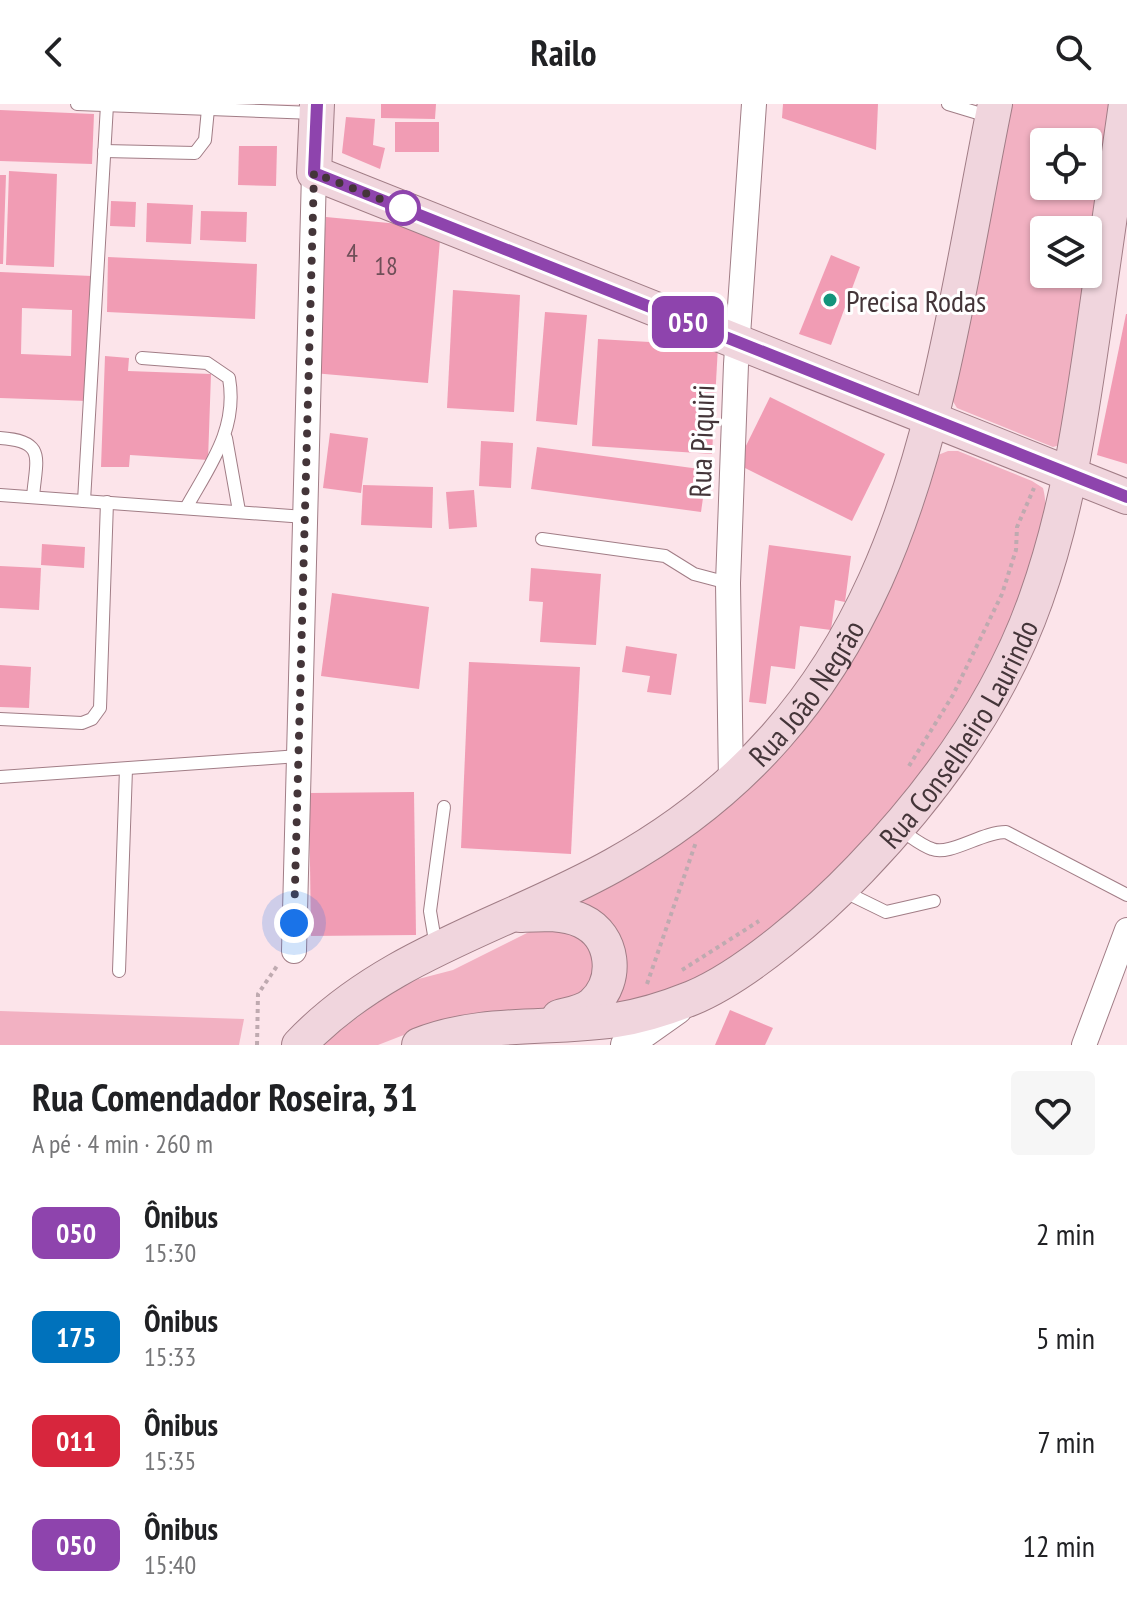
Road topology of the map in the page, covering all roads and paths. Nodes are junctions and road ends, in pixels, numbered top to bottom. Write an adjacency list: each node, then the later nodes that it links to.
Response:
1 (77, 104): 5 (lane)
2 (754, 104): 11 (street, Rua Piquiri)
3 (948, 104): 8 (lane)
4 (1126, 104): 16 (main road, Rua Conselheiro Laurindo)
5 (107, 105): 7 (lane); 9 (lane)
6 (317, 108): 7 (lane); 10 (main road)
7 (208, 109): 9 (lane)
8 (993, 111): 13 (main road, Rua João Negrão)
9 (104, 151): 21 (lane)
10 (314, 173): 11 (main road); 25 (street)
11 (737, 341): 13 (main road); 27 (street, Rua Piquiri)
12 (142, 358): 15 (lane)
13 (931, 418): 16 (main road); 33 (main road, Rua João Negrão)
14 (0, 438): 19 (lane)
15 (226, 438): 23 (lane); 24 (lane)
16 (1072, 475): 20 (main road); 35 (main road, Rua Conselheiro Laurindo)
17 (1034, 487): 32 (path)
18 (0, 495): 19 (lane)
19 (33, 497): 21 (lane)
20 (1127, 497)
21 (84, 501): 22 (lane)
22 (107, 502): 23 (lane); 28 (lane)
23 (186, 508): 24 (lane)
24 (239, 511): 25 (lane)
25 (305, 517): 29 (street)
26 (542, 539): 27 (lane)
27 (728, 583): 33 (street, Rua Piquiri)
28 (0, 719)
29 (299, 756): 30 (lane); 44 (street)
30 (126, 769): 31 (lane); 45 (lane)
31 (0, 777)
32 (901, 778)
33 (731, 782): 41 (main road, Rua João Negrão)
34 (444, 807): 43 (lane)
35 (899, 829): 37 (main road, Rua Conselheiro Laurindo); 38 (lane)
36 (700, 833): 46 (path)
37 (841, 889): 39 (lane); 47 (main road, Rua Conselheiro Laurindo)
38 (1127, 895)
39 (934, 901)
40 (770, 912): 47 (path)
41 (511, 916): 43 (main road, Rua João Negrão); 48 (main road)
42 (1127, 930): 53 (street)
43 (436, 949): 50 (main road, Rua João Negrão)
44 (294, 951): 49 (path)
45 (119, 971)
46 (658, 983)
47 (688, 984): 48 (main road, Rua Conselheiro Laurindo); 52 (street)
48 (511, 1033): 51 (main road, Rua Conselheiro Laurindo)
49 (257, 1045)
50 (299, 1045)
51 (419, 1045)
52 (626, 1045)
53 (1084, 1045)

